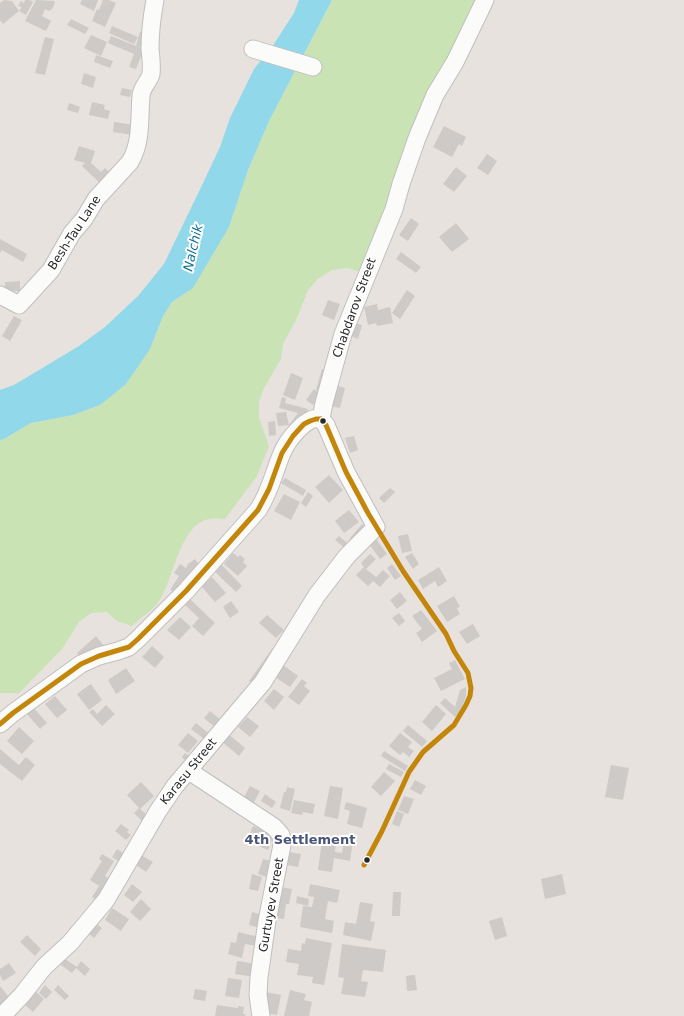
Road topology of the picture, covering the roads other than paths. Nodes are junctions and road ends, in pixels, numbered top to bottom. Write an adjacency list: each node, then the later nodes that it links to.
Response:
1 (155, 0): 5 (street, Besh-Tau Lane)
2 (484, 0): 6 (street, Chabdarov Street)
3 (254, 50): 4 (street)
4 (311, 66)
5 (0, 295)
6 (321, 419): 7 (street); 8 (street, Karasu Street)
7 (0, 724)
8 (189, 771): 9 (street, Karasu Street); 10 (street, Gurtuyev Street)
9 (2, 1016)
10 (260, 1016)

